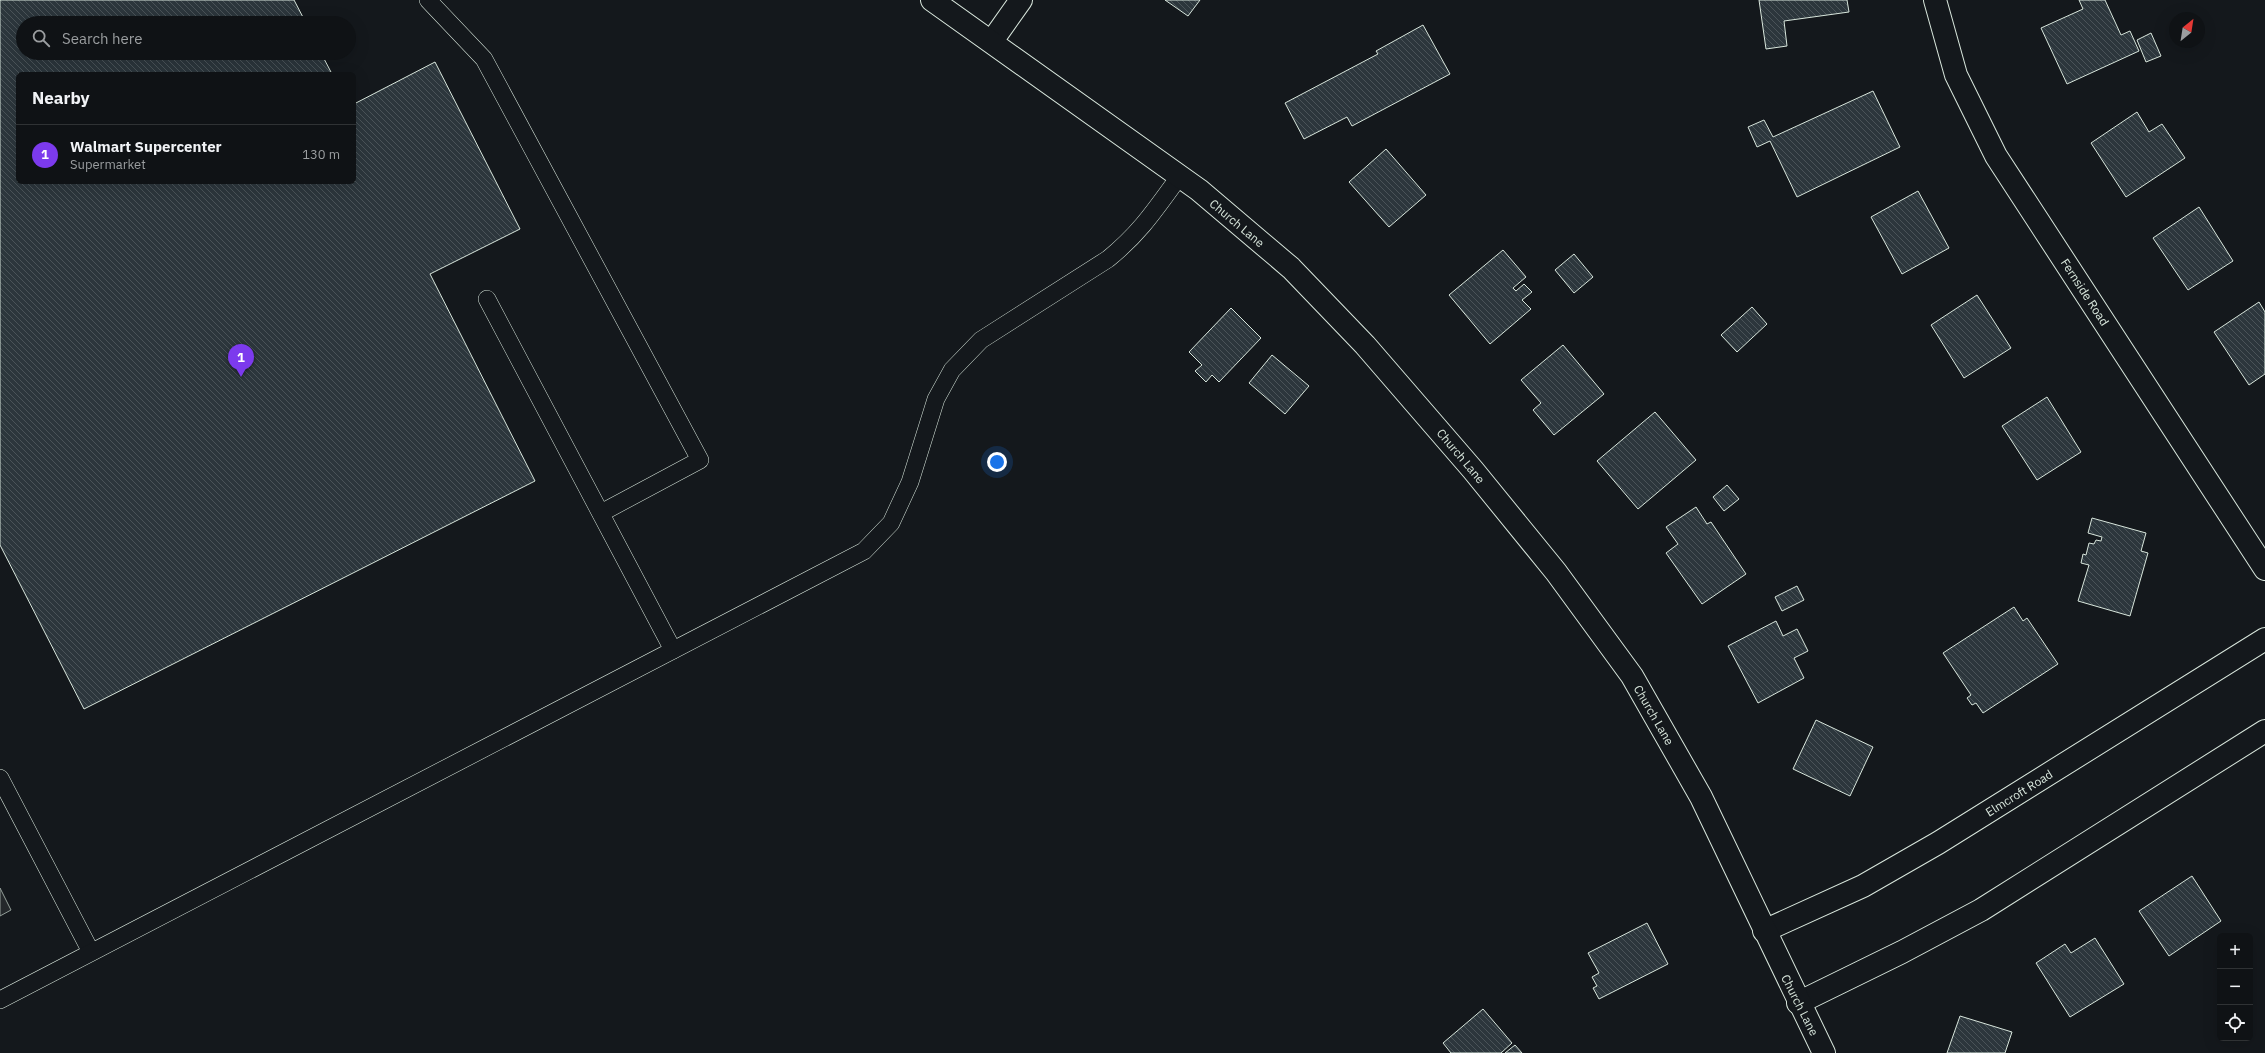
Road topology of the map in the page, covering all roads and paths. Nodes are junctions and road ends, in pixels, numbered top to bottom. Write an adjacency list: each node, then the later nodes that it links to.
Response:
1 (428, 0): 8 (lane)
2 (932, 0): 5 (street, Church Lane)
3 (1021, 0): 5 (street)
4 (1935, 0): 9 (street, Fernside Road)
5 (992, 41): 6 (street, Church Lane)
6 (1179, 177): 11 (lane); 14 (street, Church Lane)
7 (487, 299): 8 (lane)
8 (600, 513): 11 (lane)
9 (2265, 569)
10 (2265, 639): 14 (street, Elmcroft Road)
11 (673, 650): 15 (lane)
12 (2265, 730): 17 (street)
13 (0, 778): 15 (lane)
14 (1764, 931): 17 (street, Church Lane)
15 (91, 952): 16 (lane)
16 (0, 1000)
17 (1798, 1003): 18 (street, Church Lane)
18 (1824, 1053)

